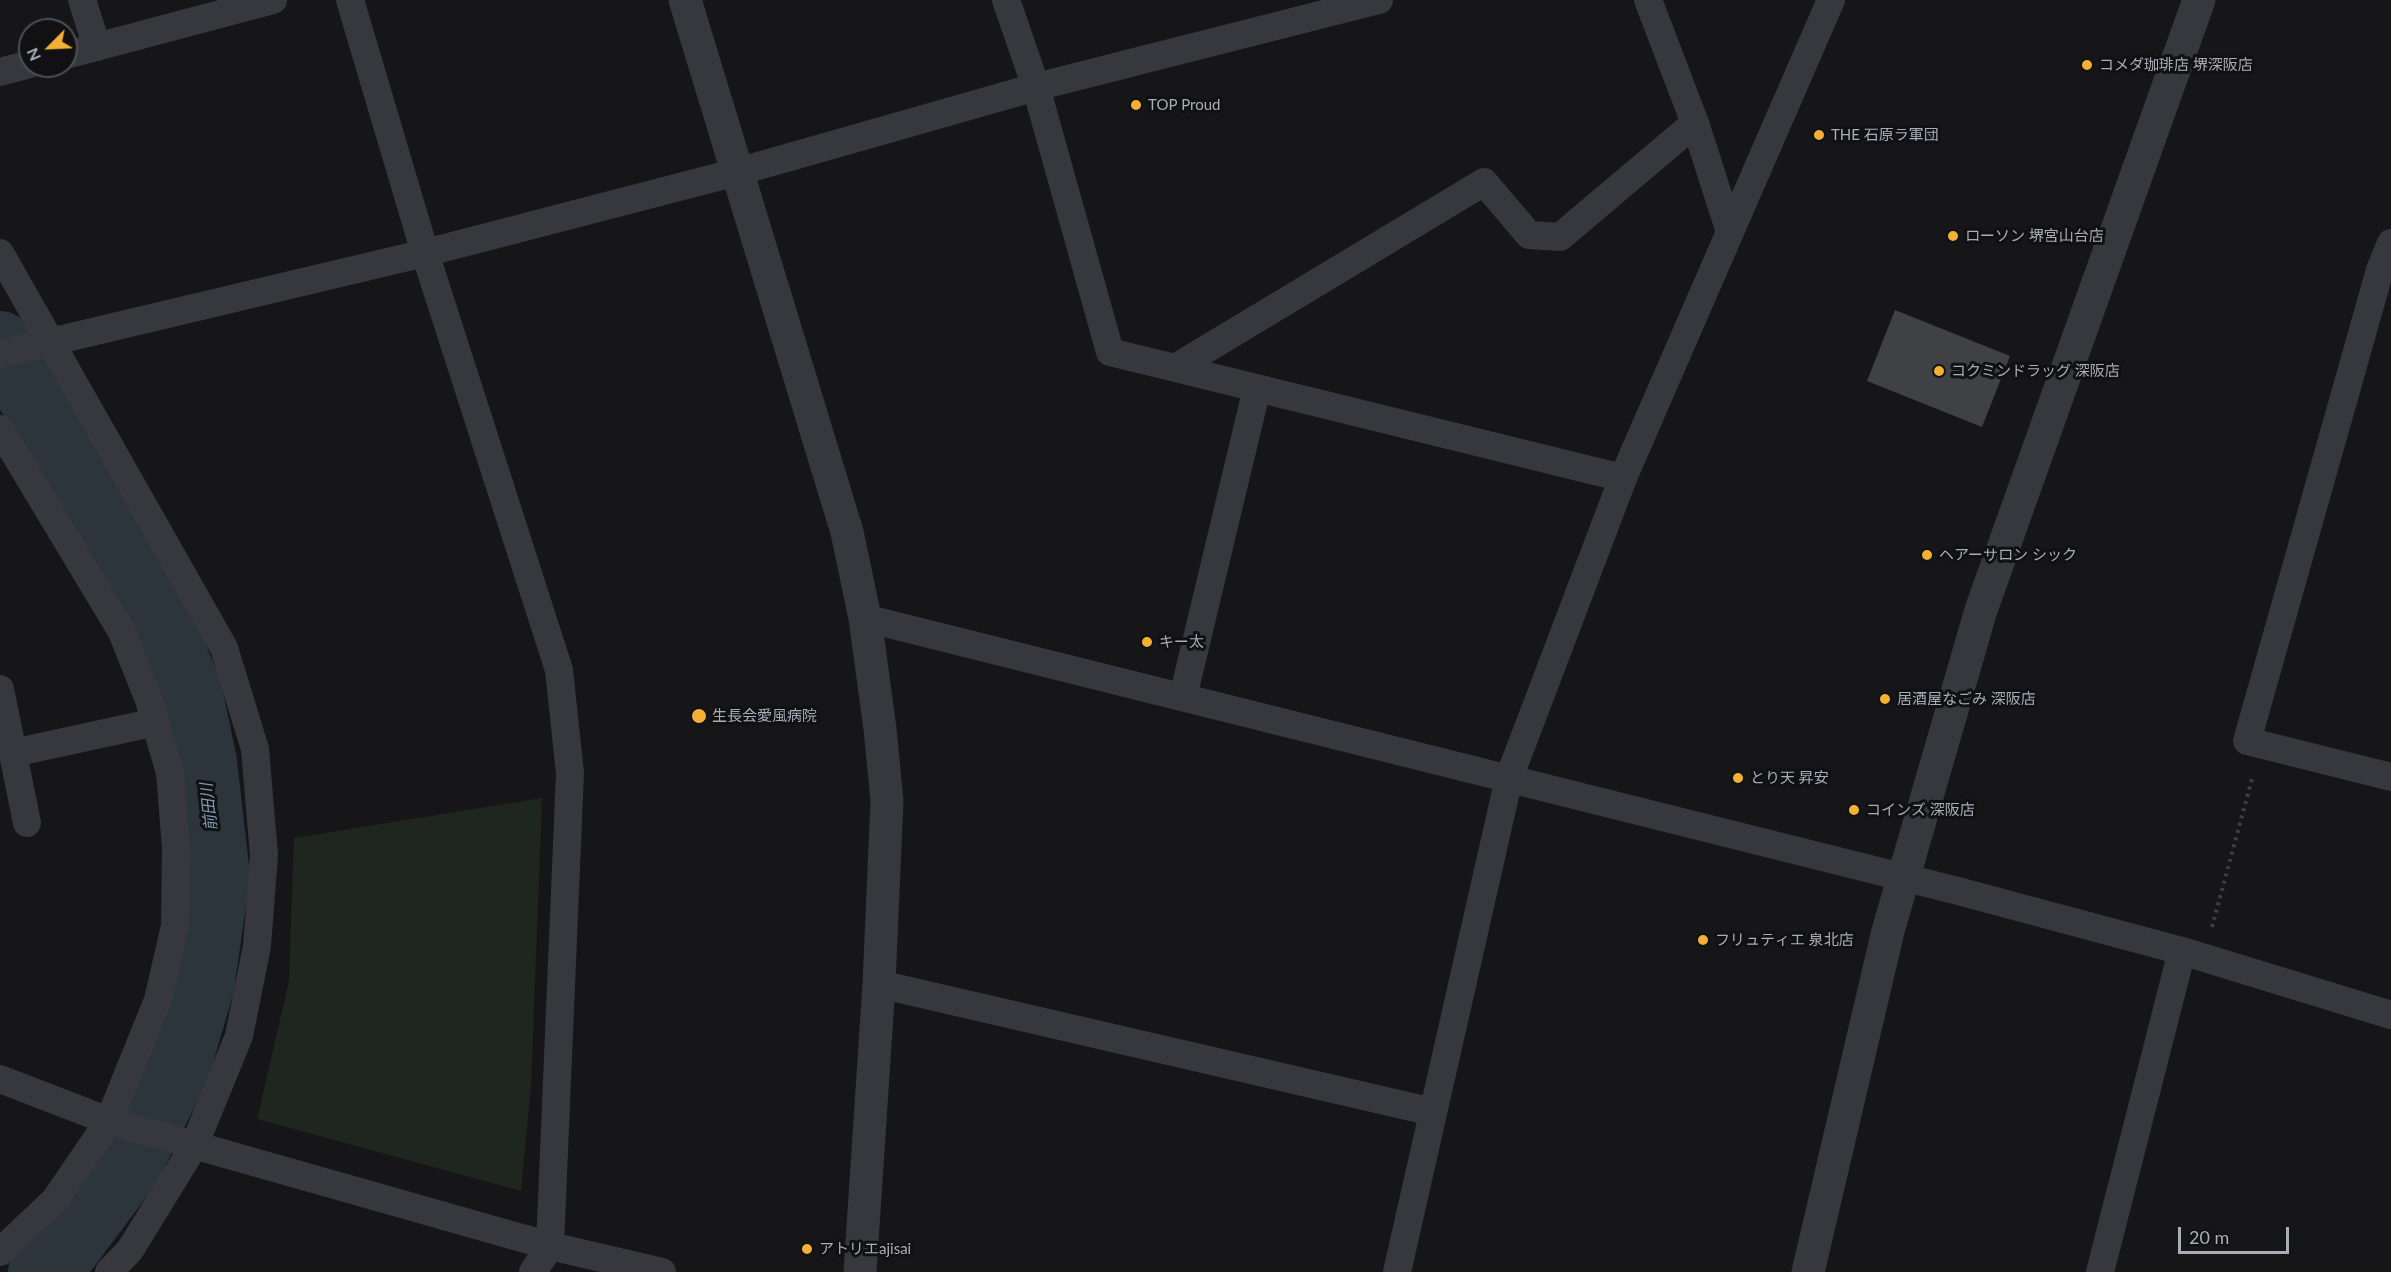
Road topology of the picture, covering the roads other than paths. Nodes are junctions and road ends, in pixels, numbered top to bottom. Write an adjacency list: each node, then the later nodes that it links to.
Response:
1 (82, 0): 10 (street)
2 (273, 0): 10 (street)
3 (350, 0): 20 (street)
4 (684, 0): 16 (street)
5 (1006, 0): 14 (street)
6 (1379, 0): 14 (street)
7 (1648, 0): 15 (street)
8 (1831, 0): 17 (street)
9 (2199, 0): 35 (street)
10 (96, 47): 11 (street)
11 (78, 52)
12 (18, 67): 13 (street)
13 (0, 72)
14 (1036, 87): 16 (street); 23 (street)
15 (1695, 123): 17 (street); 23 (street)
16 (737, 172): 20 (street); 27 (street)
17 (1730, 232): 26 (street)
18 (2391, 243): 32 (street)
19 (0, 253): 21 (street)
20 (425, 253): 21 (street); 43 (street)
21 (50, 341): 22 (street); 42 (street)
22 (0, 354)
23 (1175, 368): 24 (street)
24 (1257, 388): 26 (street); 29 (street)
25 (0, 429): 30 (street)
26 (1623, 478): 33 (street)
27 (865, 618): 29 (street); 37 (street)
28 (0, 689): 31 (street)
29 (1184, 697): 33 (street)
30 (156, 722): 31 (street); 41 (street)
31 (13, 753): 34 (street)
32 (2391, 777)
33 (1509, 778): 35 (street); 40 (street)
34 (27, 823)
35 (1904, 878): 36 (street); 50 (street)
36 (2193, 954): 38 (street); 51 (street)
37 (879, 984): 40 (street); 48 (street)
38 (2391, 1015)
39 (0, 1079): 41 (street)
40 (1433, 1112): 49 (street)
41 (109, 1122): 42 (street); 44 (street)
42 (194, 1146): 43 (street); 45 (street)
43 (550, 1246): 46 (street); 47 (street)
44 (0, 1252)
45 (109, 1272)
46 (533, 1272)
47 (662, 1272)
48 (860, 1272)
49 (1397, 1272)
50 (1808, 1272)
51 (2100, 1272)

